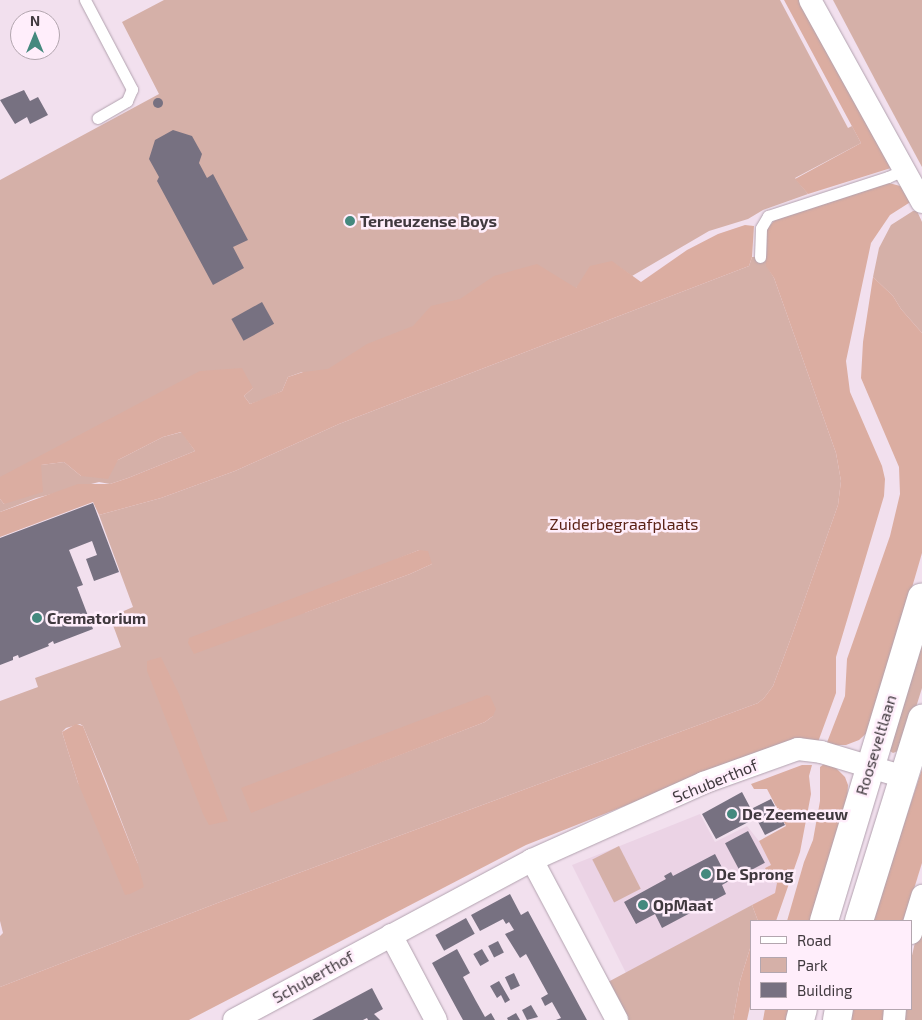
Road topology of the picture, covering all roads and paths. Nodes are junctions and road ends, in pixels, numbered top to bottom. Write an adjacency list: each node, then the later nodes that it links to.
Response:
1 (85, 0): 3 (lane)
2 (810, 0): 4 (street)
3 (101, 119)
4 (904, 170): 5 (street); 6 (lane)
5 (922, 202)
6 (760, 257)
7 (922, 597): 9 (main road, Rooseveltlaan)
8 (922, 719): 10 (main road)
9 (869, 766): 10 (street, Schuberthof); 11 (street, Schuberthof); 13 (main road, Rooseveltlaan)
10 (904, 777): 14 (main road)
11 (532, 860): 16 (street, Schuberthof); 19 (street)
12 (922, 896): 15 (street)
13 (824, 920)
14 (859, 920)
15 (912, 930)
16 (391, 935): 17 (street, Schuberthof); 18 (street)
17 (234, 1020)
18 (436, 1020)
19 (617, 1020)

